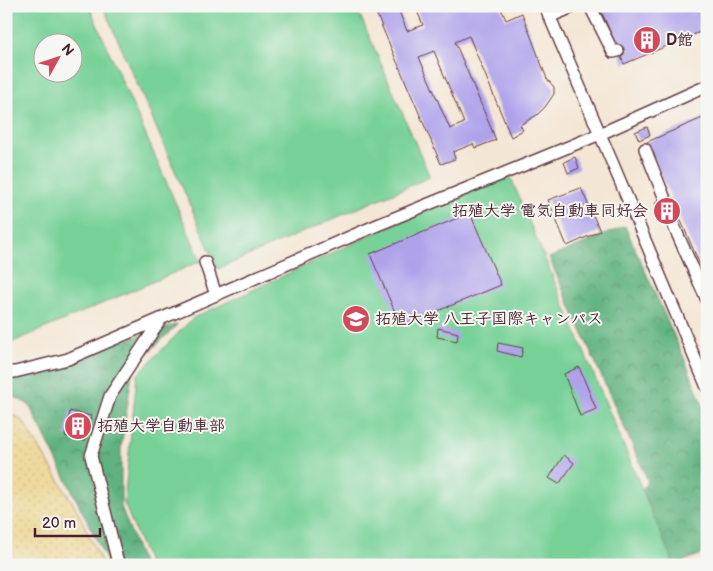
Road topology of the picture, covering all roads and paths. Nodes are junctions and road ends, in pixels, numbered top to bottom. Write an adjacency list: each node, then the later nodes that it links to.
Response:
1 (575, 6): 3 (lane)
2 (590, 6): 4 (lane)
3 (547, 11): 6 (lane)
4 (618, 50)
5 (707, 86): 6 (lane)
6 (600, 134): 11 (lane); 15 (lane)
7 (645, 149): 8 (lane)
8 (665, 199)
9 (672, 222): 12 (lane)
10 (206, 262): 11 (lane)
11 (216, 295): 13 (lane)
12 (707, 300)
13 (161, 319): 14 (lane); 16 (lane)
14 (6, 372)
15 (707, 388)
16 (120, 565)

